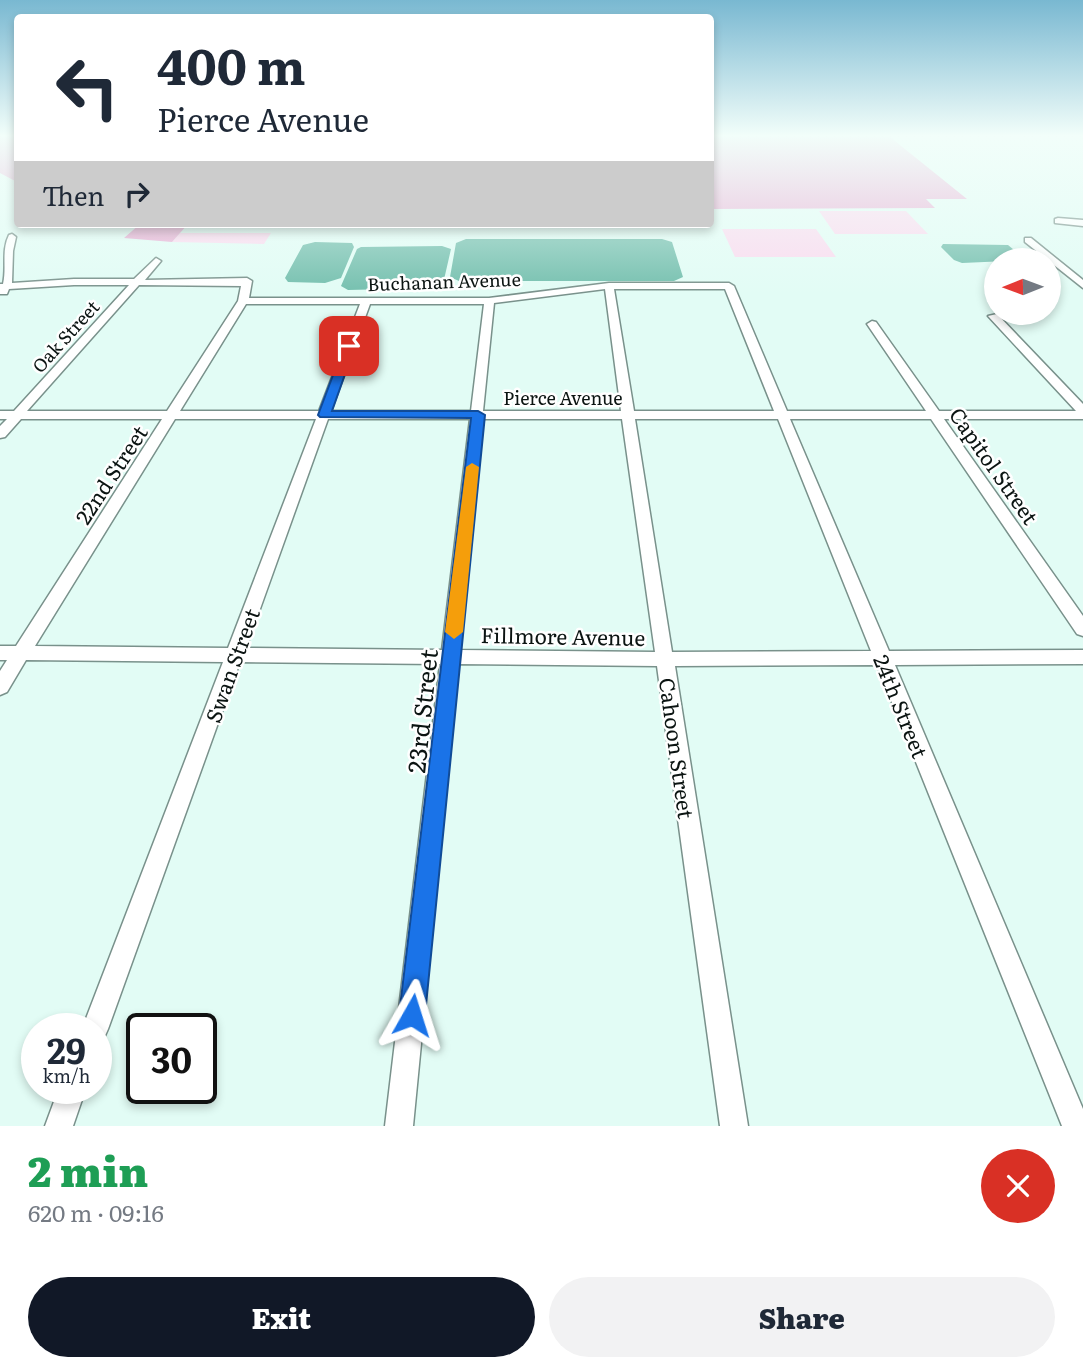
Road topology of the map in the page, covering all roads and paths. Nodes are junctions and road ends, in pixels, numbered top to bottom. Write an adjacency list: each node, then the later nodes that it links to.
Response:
1 (1058, 221): 2 (street)
2 (1083, 223)
3 (1028, 240): 7 (street)
4 (6, 243): 10 (street)
5 (156, 261): 6 (street, Oak Street)
6 (137, 282): 10 (street); 12 (street, 22nd Street); 19 (street, Oak Street)
7 (1082, 284)
8 (610, 286): 9 (street, Buchanan Avenue); 14 (street, Buchanan Avenue); 23 (street, Cahoon Street)
9 (729, 286): 24 (street, 24th Street)
10 (4, 287): 11 (street)
11 (0, 297)
12 (243, 301): 13 (street, Buchanan Avenue); 20 (street, 22nd Street)
13 (366, 301): 14 (street, Buchanan Avenue); 21 (street, Swan Street)
14 (489, 301): 22 (street, 23rd Street)
15 (872, 324): 25 (street, Capitol Street)
16 (1002, 326): 17 (street)
17 (1083, 413): 25 (street, Pierce Avenue)
18 (0, 415): 19 (street, Pierce Avenue)
19 (18, 415): 20 (street, Pierce Avenue); 26 (street, Oak Street)
20 (173, 415): 21 (street, Pierce Avenue); 29 (street, 22nd Street)
21 (325, 415): 22 (street, Pierce Avenue); 30 (street, Swan Street)
22 (478, 415): 23 (street, Pierce Avenue); 31 (street, 23rd Street)
23 (628, 415): 24 (street, Pierce Avenue); 33 (street, Cahoon Street)
24 (783, 415): 25 (street, Pierce Avenue); 34 (street, 24th Street)
25 (934, 415): 27 (street, Capitol Street)
26 (0, 434)
27 (1083, 629)
28 (0, 653): 29 (street, Fillmore Avenue)
29 (22, 653): 30 (street, Fillmore Avenue); 35 (street, 22nd Street)
30 (235, 655): 31 (street, Fillmore Avenue); 36 (street, Swan Street)
31 (452, 656): 33 (street, Fillmore Avenue); 39 (street, 23rd Street)
32 (1083, 657): 34 (street, Fillmore Avenue)
33 (665, 659): 34 (street, Fillmore Avenue); 40 (street, Cahoon Street)
34 (883, 659): 41 (street, 24th Street)
35 (0, 687)
36 (101, 1013)
37 (67, 1104): 38 (street)
38 (59, 1126)
39 (399, 1126)
40 (734, 1126)
41 (1076, 1126)

